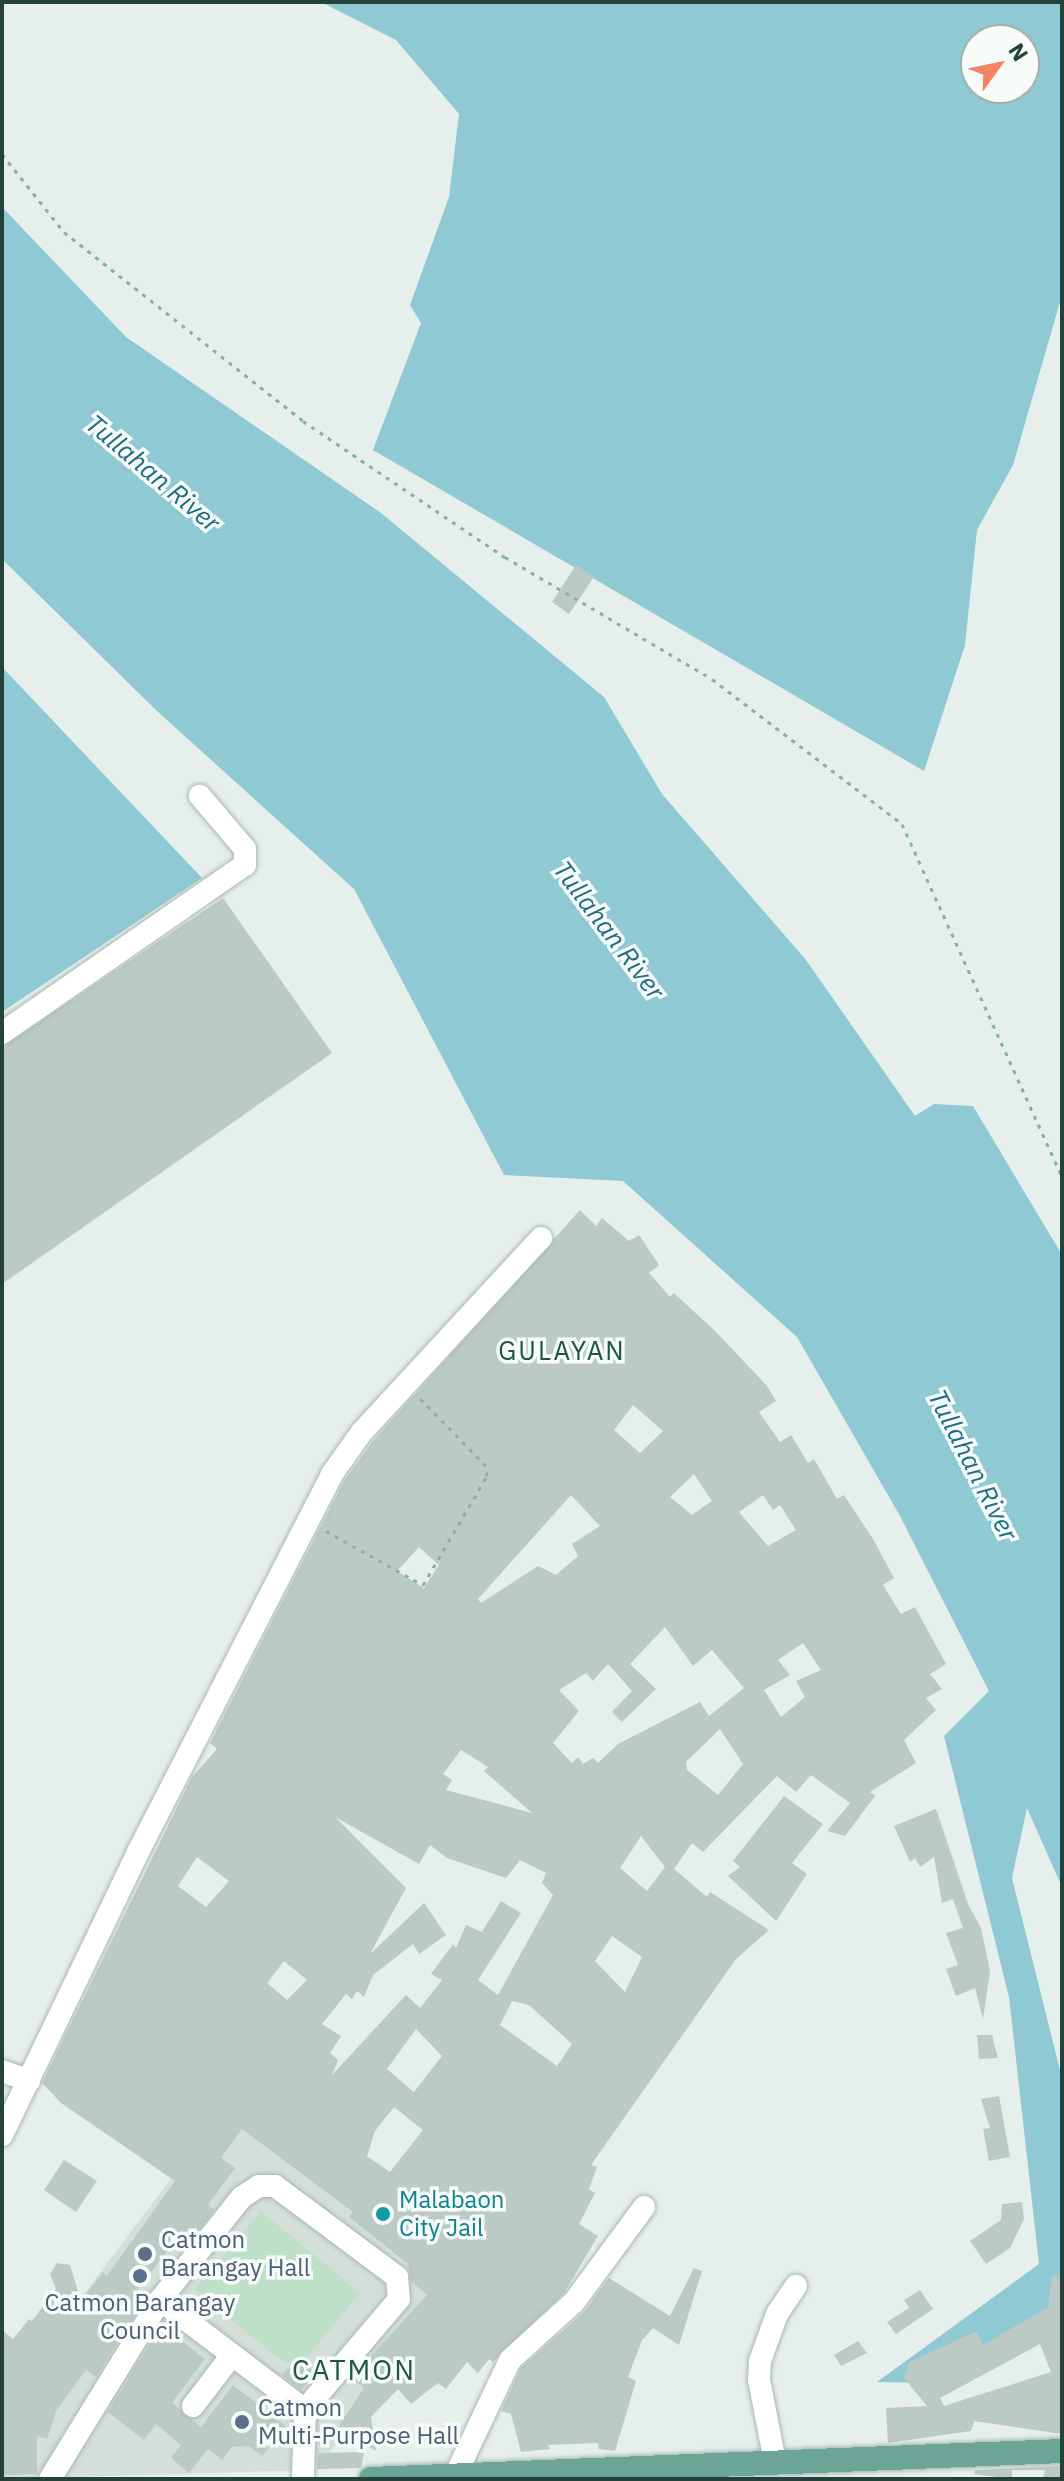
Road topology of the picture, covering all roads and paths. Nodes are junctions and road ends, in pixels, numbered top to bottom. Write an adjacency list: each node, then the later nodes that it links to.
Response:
1 (2, 154): 4 (path)
2 (200, 796): 3 (street)
3 (2, 1033)
4 (1062, 1176)
5 (541, 1238): 6 (street)
6 (405, 1383): 7 (street); 7 (path)
7 (308, 1521): 9 (street)
8 (2, 2071): 9 (street)
9 (29, 2081): 10 (street)
10 (2, 2135)
11 (644, 2207): 19 (street)
12 (796, 2286): 18 (street)
13 (160, 2300): 14 (street); 16 (street); 20 (street)
14 (232, 2355): 15 (street); 16 (street)
15 (193, 2406)
16 (305, 2410): 21 (street)
17 (1062, 2451): 18 (main road)
18 (775, 2462): 19 (main road)
19 (455, 2476): 22 (main road)
20 (50, 2479)
21 (303, 2479)
22 (371, 2479)

